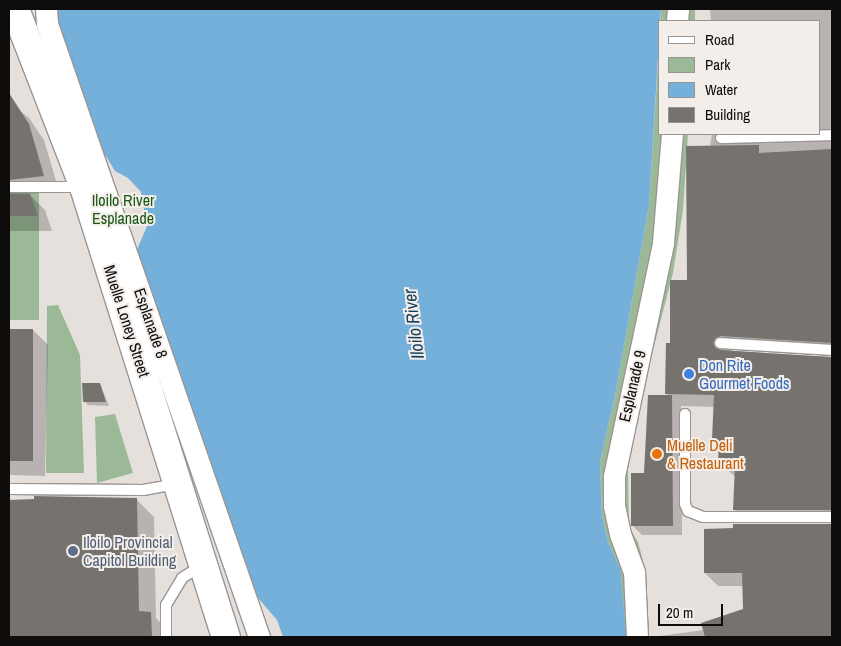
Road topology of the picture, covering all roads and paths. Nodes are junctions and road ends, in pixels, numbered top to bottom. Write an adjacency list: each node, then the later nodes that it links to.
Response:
1 (46, 9): 17 (street, Esplanade 8)
2 (16, 22): 6 (main road, Muelle Loney Street)
3 (672, 135): 18 (street, Esplanade 9)
4 (832, 136): 5 (lane)
5 (721, 138)
6 (84, 186): 7 (lane); 11 (main road, Muelle Loney Street)
7 (9, 187)
8 (720, 344): 9 (lane)
9 (832, 350)
10 (685, 414): 13 (lane)
11 (179, 484): 12 (lane); 14 (main road, Muelle Loney Street)
12 (9, 489)
13 (832, 517)
14 (204, 564): 15 (lane); 16 (main road, Muelle Loney Street)
15 (166, 637)
16 (226, 637)
17 (259, 637)
18 (637, 637)

